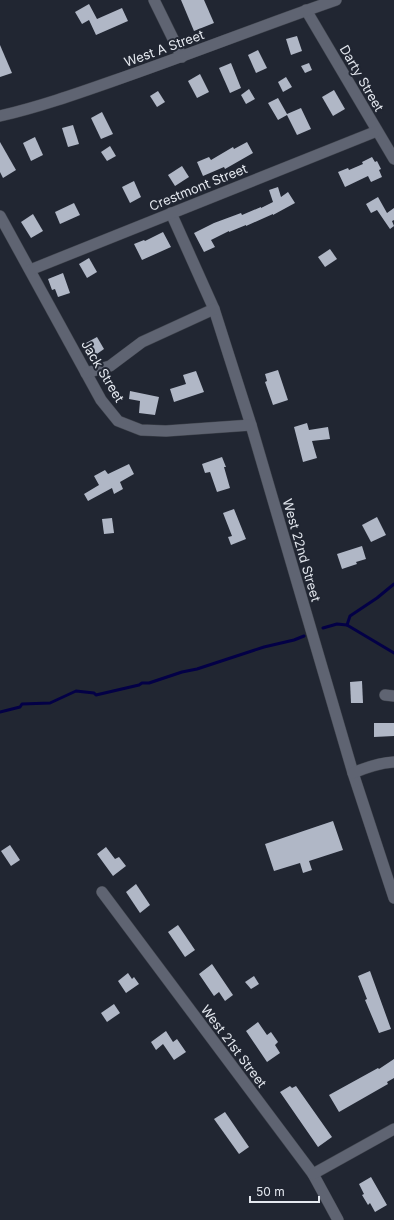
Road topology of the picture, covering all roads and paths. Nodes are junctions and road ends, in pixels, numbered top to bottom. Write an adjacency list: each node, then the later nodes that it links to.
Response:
1 (154, 0): 4 (street)
2 (336, 0): 3 (street, West A Street)
3 (306, 10): 4 (street, West A Street); 6 (street, Darty Street)
4 (182, 57): 5 (street, West A Street)
5 (0, 116)
6 (377, 131): 7 (street, Darty Street); 8 (street, Crestmont Street)
7 (394, 160)
8 (171, 213): 10 (street, Crestmont Street); 11 (street, West 22nd Street)
9 (0, 216): 10 (street, Jack Street)
10 (30, 270): 12 (street, Jack Street)
11 (214, 309): 12 (street); 13 (street, West 22nd Street)
12 (86, 373): 13 (street, Jack Street)
13 (251, 425): 15 (street, West 22nd Street)
14 (394, 762): 15 (street)
15 (353, 773): 17 (street, West 22nd Street)
16 (102, 892): 19 (street, West 21st Street)
17 (394, 898)
18 (394, 1129): 19 (street)
19 (313, 1174): 20 (street, West 21st Street)
20 (338, 1220)

